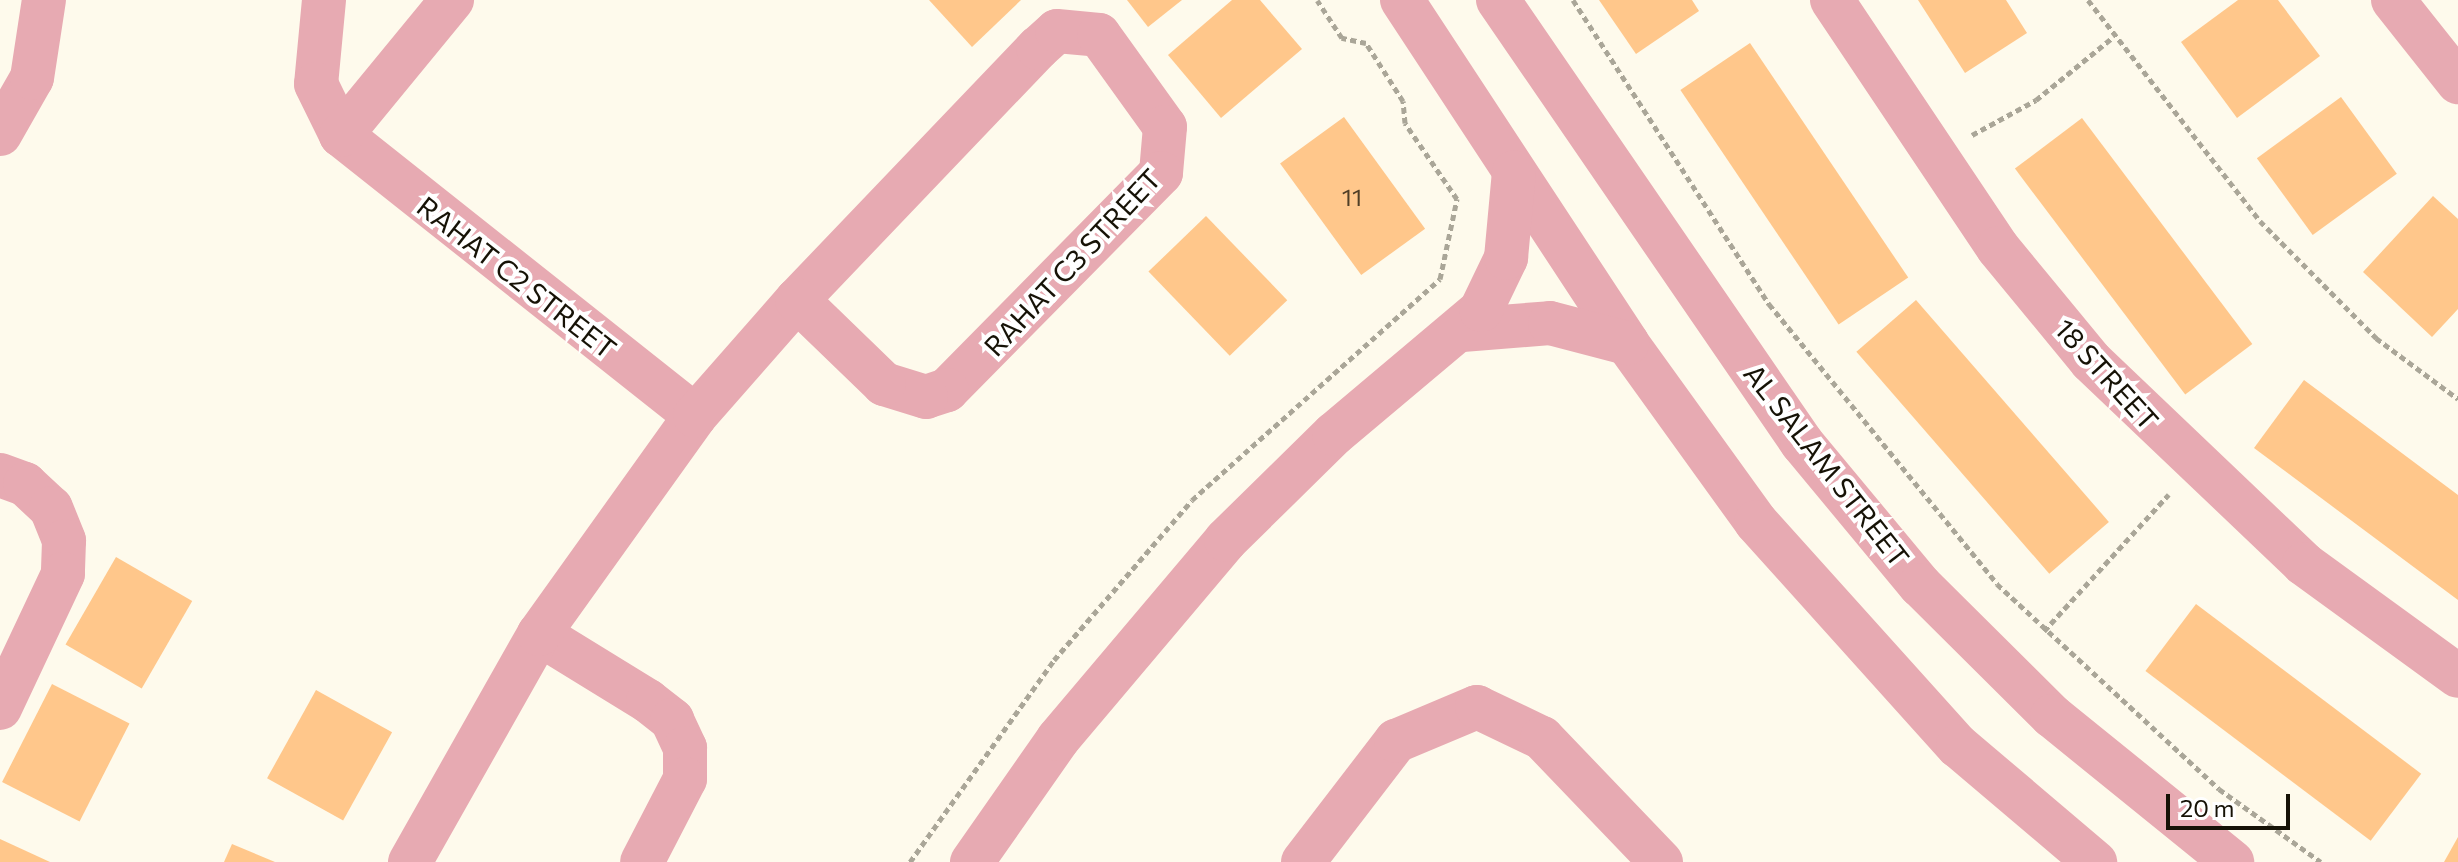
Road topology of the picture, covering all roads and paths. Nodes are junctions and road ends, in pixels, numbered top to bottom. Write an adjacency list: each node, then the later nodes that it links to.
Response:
1 (324, 0): 16 (street, RAHAT C2 STREET)
2 (452, 0): 16 (street)
3 (1317, 0): 32 (path)
4 (1402, 0): 18 (street)
5 (1498, 0): 37 (street, AL SALAM STREET)
6 (1573, 0): 26 (path)
7 (1832, 0): 17 (street, 18 STREET)
8 (2088, 0): 12 (path)
9 (2393, 0): 13 (street)
10 (1079, 14): 19 (street, RAHAT C3 STREET); 19 (street, RAHAT C3 STREET)
11 (41, 17): 14 (street); 15 (street)
12 (2112, 38): 17 (path); 22 (path)
13 (2458, 82)
14 (0, 92)
15 (0, 134)
16 (341, 135): 23 (street, RAHAT C2 STREET)
17 (1933, 156): 24 (street, 18 STREET)
18 (1514, 172): 20 (street); 21 (street)
19 (797, 300): 23 (street, RAHAT C3 STREET)
20 (1462, 330): 21 (street); 33 (street)
21 (1627, 343): 36 (street)
22 (2458, 399)
23 (695, 416): 27 (street, RAHAT C3 STREET)
24 (2194, 467): 26 (path); 28 (street, 18 STREET)
25 (0, 475): 29 (street)
26 (2044, 631): 38 (path)
27 (539, 634): 30 (street, RAHAT C3 STREET); 31 (street)
28 (2458, 676)
29 (0, 708)
30 (410, 862)
31 (642, 862)
32 (910, 862)
33 (972, 862)
34 (1303, 862): 35 (street)
35 (1661, 862)
36 (2095, 862)
37 (2232, 862)
38 (2321, 862)

